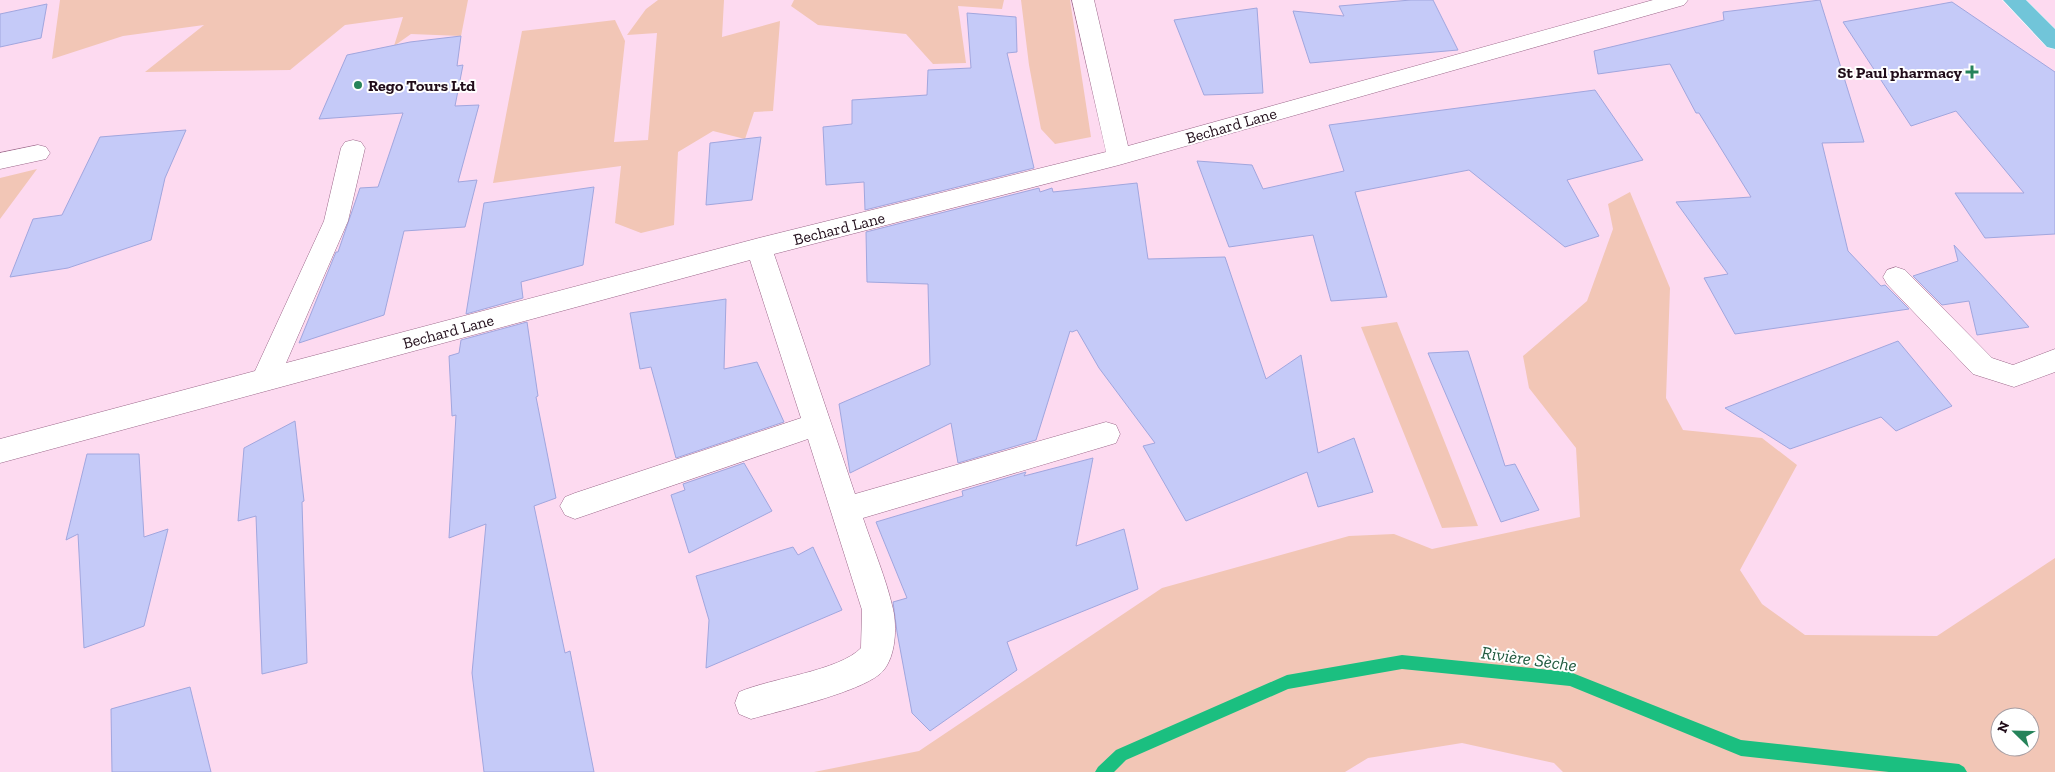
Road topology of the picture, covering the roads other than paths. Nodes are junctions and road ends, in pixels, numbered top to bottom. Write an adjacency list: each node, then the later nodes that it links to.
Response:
1 (1083, 0): 7 (street)
2 (1677, 0): 7 (street, Bechard Lane)
3 (2014, 0): 4 (main road)
4 (2055, 42)
5 (353, 148): 12 (street)
6 (38, 153): 8 (street)
7 (1119, 157): 9 (street, Bechard Lane)
8 (0, 161)
9 (759, 248): 12 (street, Bechard Lane); 13 (street)
10 (1896, 277): 11 (street)
11 (2055, 360)
12 (266, 380): 15 (street, Bechard Lane)
13 (817, 424): 16 (street); 17 (street)
14 (1106, 434): 17 (street)
15 (0, 451)
16 (576, 506)
17 (846, 510): 18 (street)
18 (751, 703)

